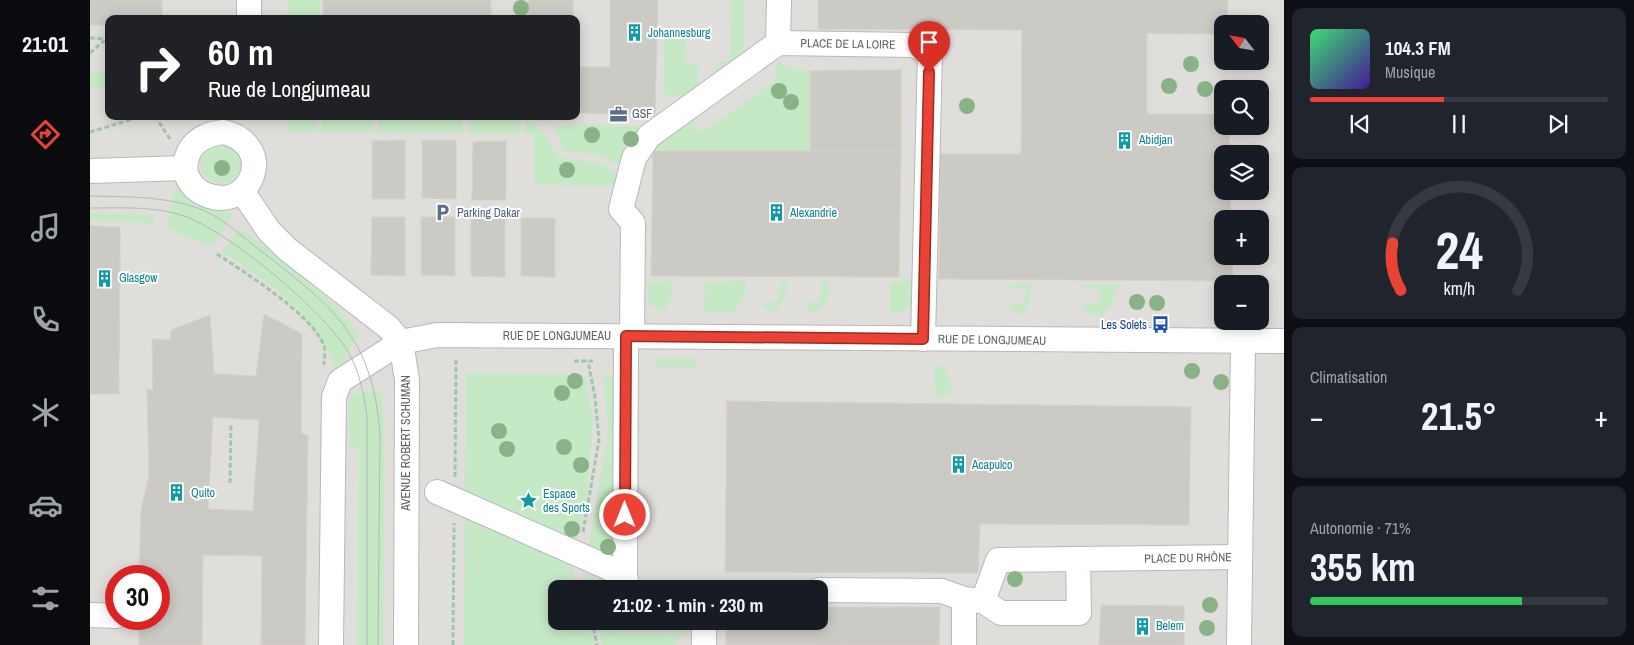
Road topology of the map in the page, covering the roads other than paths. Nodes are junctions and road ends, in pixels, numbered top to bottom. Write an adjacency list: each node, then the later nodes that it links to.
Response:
1 (250, 0): 3 (street)
2 (779, 0): 4 (street)
3 (250, 15)
4 (778, 43): 9 (street); 10 (street, PLACE DE LA LOIRE)
5 (238, 126): 6 (street); 8 (street)
6 (185, 168): 7 (street); 8 (street)
7 (90, 171)
8 (242, 191): 12 (street)
9 (629, 336): 10 (street, RUE DE LONGJUMEAU); 12 (street, RUE DE LONGJUMEAU); 18 (street)
10 (923, 339): 13 (street, RUE DE LONGJUMEAU)
11 (1284, 341): 13 (street, RUE DE LONGJUMEAU)
12 (400, 342): 24 (street); 25 (street, AVENUE ROBERT SCHUMAN)
13 (1243, 342): 15 (street)
14 (446, 497): 17 (street)
15 (1240, 558): 16 (street, PLACE DU RHÔNE); 28 (street, PLACE DU RHÔNE)
16 (1078, 559): 20 (street, PLACE DU RHÔNE); 20 (street)
17 (623, 580)
18 (626, 580)
19 (828, 590): 20 (street)
20 (973, 600): 27 (street, PLACE DU RHÔNE)
21 (90, 615): 22 (street)
22 (105, 616)
23 (704, 630): 26 (street)
24 (331, 645)
25 (406, 645)
26 (704, 645)
27 (964, 645)
28 (1239, 645)

